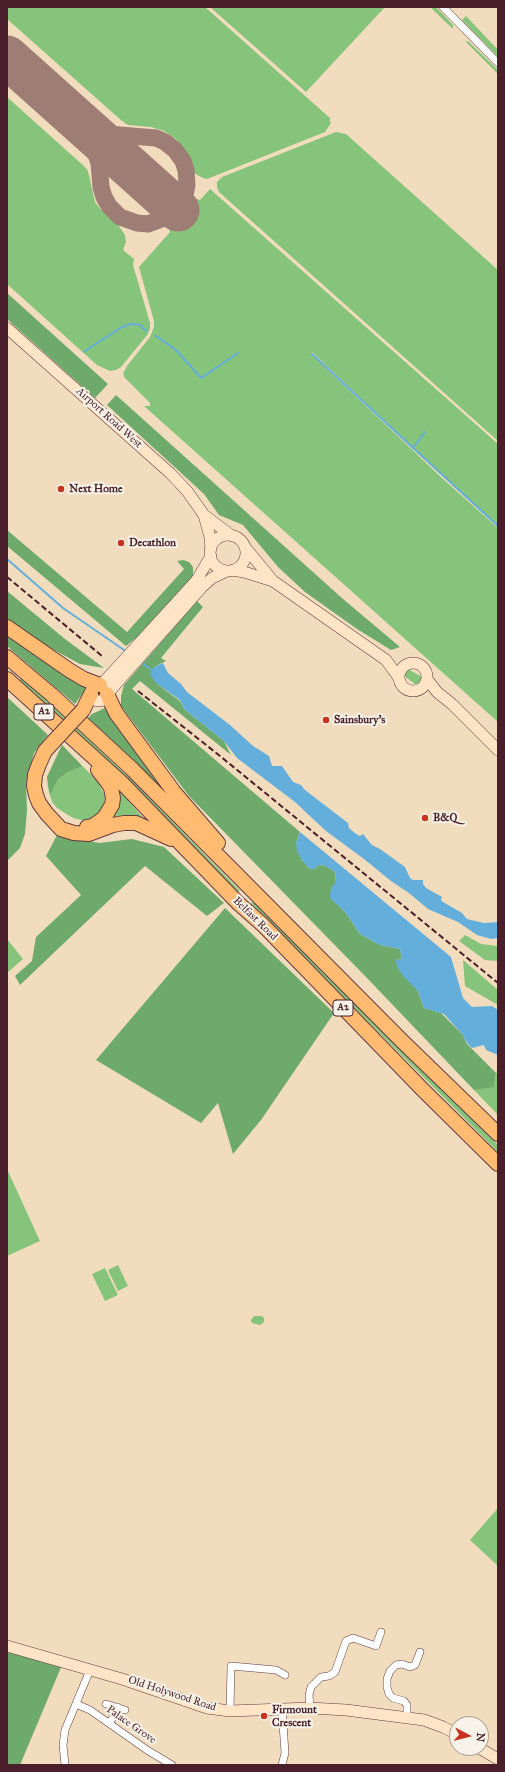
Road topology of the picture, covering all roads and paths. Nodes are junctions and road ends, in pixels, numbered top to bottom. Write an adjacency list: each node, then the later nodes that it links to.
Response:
1 (442, 7): 2 (street)
2 (498, 63)
3 (7, 328): 4 (street, Airport Road West)
4 (204, 515): 5 (street, Airport Road West); 7 (street, Airport Road West)
5 (232, 536): 6 (street); 7 (street)
6 (245, 547): 8 (street); 9 (street)
7 (211, 553): 8 (street); 12 (street)
8 (230, 570): 9 (street); 12 (street)
9 (273, 581): 13 (street)
10 (7, 627): 15 (highway)
11 (7, 657): 27 (highway, Belfast Road / A2)
12 (134, 657): 16 (street); 21 (street)
13 (386, 660): 14 (street); 17 (street)
14 (408, 664): 17 (street); 19 (street)
15 (68, 670): 16 (street); 21 (highway)
16 (116, 670): 21 (street)
17 (399, 678): 20 (street)
18 (7, 679): 23 (highway, Belfast Road / A2)
19 (427, 679): 20 (street); 22 (street)
20 (419, 690): 22 (street)
21 (101, 692): 25 (highway, bridge); 27 (highway)
22 (437, 692): 24 (street)
23 (80, 744): 25 (highway); 26 (highway, Belfast Road / A2)
24 (498, 750)
25 (52, 820): 26 (highway)
26 (188, 851): 29 (highway, Belfast Road / A2)
27 (252, 890): 28 (highway, Belfast Road / A2)
28 (498, 1134)
29 (498, 1164)
30 (381, 1632): 38 (street)
31 (7, 1646): 33 (street, Old Holywood Road)
32 (420, 1652): 42 (street)
33 (90, 1670): 35 (street); 41 (street, Old Holywood Road)
34 (285, 1675): 41 (street)
35 (76, 1704): 43 (street, Palace Grove); 47 (street)
36 (106, 1704): 37 (street)
37 (117, 1707): 40 (street); 43 (street)
38 (310, 1708): 39 (street, Old Holywood Road); 42 (street, Old Holywood Road)
39 (282, 1709): 41 (street, Old Holywood Road); 49 (street)
40 (125, 1710)
41 (230, 1710)
42 (407, 1717): 44 (street, Old Holywood Road)
43 (109, 1723): 48 (street, Palace Grove)
44 (449, 1730)
45 (489, 1754): 46 (street)
46 (498, 1759)
47 (65, 1765)
48 (172, 1765)
49 (282, 1765)

